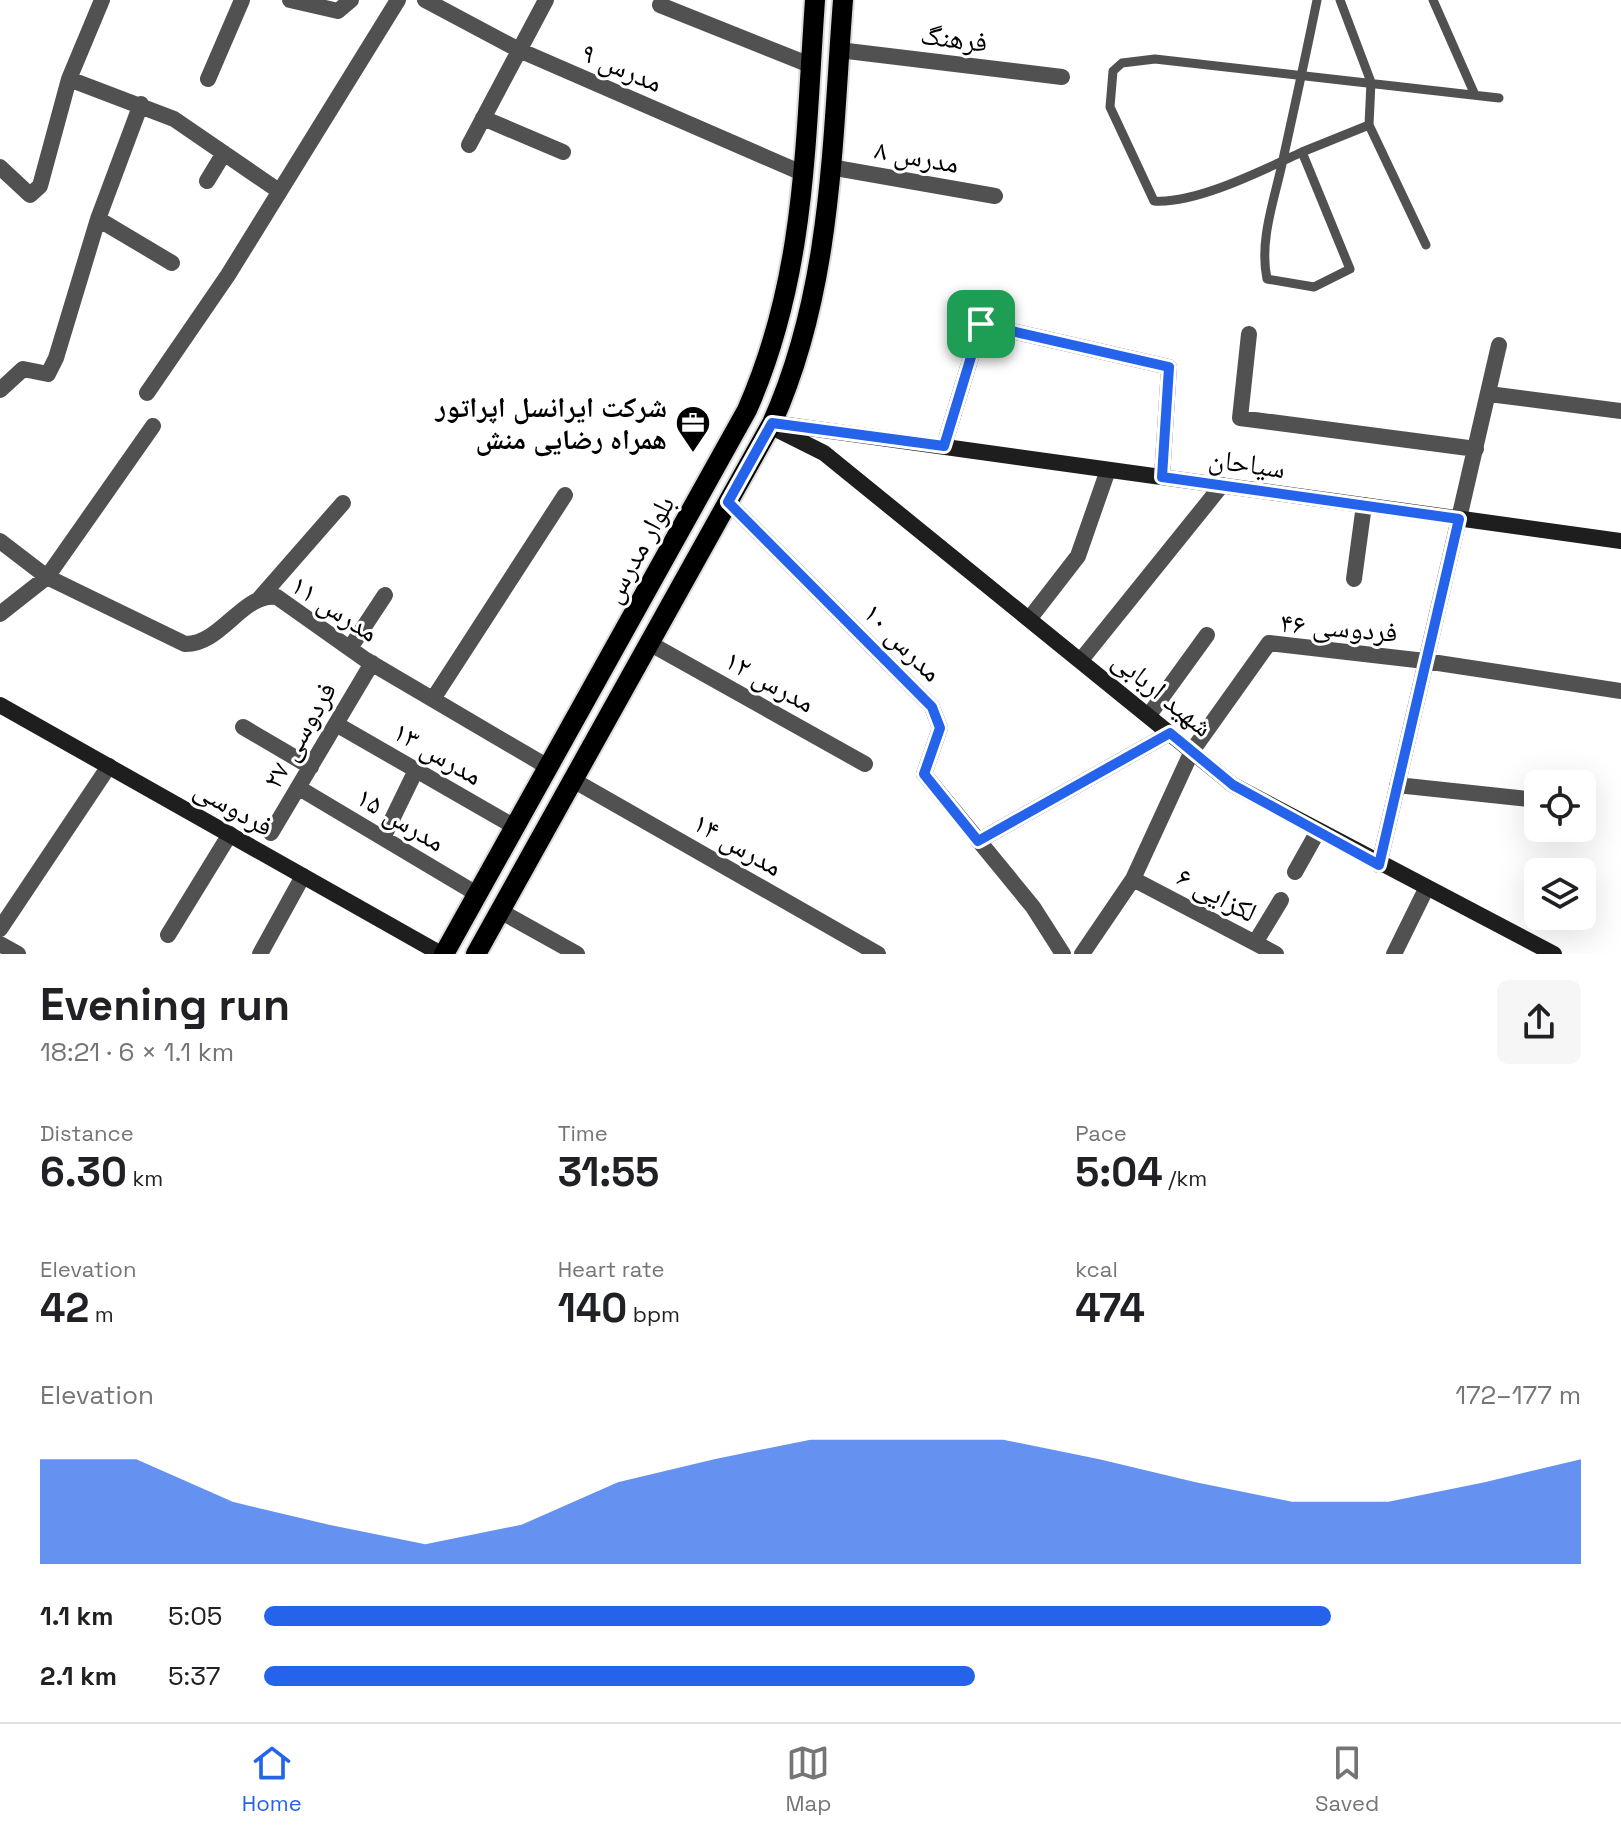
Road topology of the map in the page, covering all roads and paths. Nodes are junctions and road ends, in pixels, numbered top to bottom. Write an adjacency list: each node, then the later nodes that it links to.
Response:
1 (242, 0): 20 (street)
2 (290, 0): 3 (street)
3 (351, 0)
4 (398, 0): 36 (street)
5 (425, 0): 14 (street, مدرس ۹)
6 (546, 0): 14 (street)
7 (815, 0): 16 (main road, بلوار مدرس)
8 (843, 0): 15 (main road, بلوار مدرس)
9 (1317, 0): 17 (lane)
10 (1340, 0): 21 (lane)
11 (1433, 0): 22 (lane)
12 (98, 2): 19 (street)
13 (660, 5): 16 (street)
14 (519, 50): 25 (street); 34 (street, مدرس ۹)
15 (839, 50): 18 (street, فرهنگ); 33 (main road, بلوار مدرس)
16 (810, 65): 34 (main road, بلوار مدرس)
17 (1301, 74): 21 (lane); 31 (lane); 31 (lane)
18 (1062, 77)
19 (69, 79): 24 (street); 32 (street)
20 (208, 79)
21 (1371, 82): 22 (lane); 26 (lane)
22 (1475, 95): 23 (lane)
23 (1499, 98)
24 (141, 104): 30 (street); 38 (street)
25 (483, 118): 27 (street); 28 (street)
26 (1369, 125): 29 (lane); 39 (lane)
27 (469, 145)
28 (563, 152)
29 (1302, 152): 31 (lane); 31 (lane)
30 (224, 153): 35 (street); 36 (street)
31 (1283, 161)
32 (0, 167)
33 (830, 167): 37 (street, مدرس ۸); 47 (main road, بلوار مدرس)
34 (802, 173): 86 (main road, بلوار مدرس)
35 (207, 181)
36 (279, 191): 44 (street)
37 (995, 196)
38 (98, 219): 40 (street); 43 (street)
39 (1426, 245)
40 (172, 263)
41 (1249, 334): 52 (street)
42 (1499, 345): 45 (street)
43 (0, 390)
44 (147, 393)
45 (1489, 394): 46 (street); 52 (street)
46 (1621, 411)
47 (771, 424): 49 (street, سیاحان); 50 (street, شهید اربابی); 57 (main road, بلوار مدرس)
48 (153, 426): 63 (street)
49 (816, 429): 50 (street); 51 (street, سیاحان)
50 (810, 446): 68 (street, شهید اربابی)
51 (944, 446): 53 (street, سیاحان); 54 (street)
52 (1476, 449): 60 (street)
53 (1108, 470): 54 (street, سیاحان); 68 (street)
54 (1162, 477): 55 (street, سیاحان)
55 (1222, 485): 59 (street, سیاحان); 72 (street)
56 (565, 495): 76 (street)
57 (728, 502): 70 (main road, بلوار مدرس); 97 (street, مدرس ۱۰)
58 (343, 503): 66 (street)
59 (1364, 505): 60 (street, سیاحان); 64 (street)
60 (1459, 519): 62 (street, سیاحان); 73 (street)
61 (0, 541): 63 (street, مدرس ۱۱)
62 (1621, 541)
63 (47, 577): 66 (street, مدرس ۱۱); 67 (street)
64 (1354, 579)
65 (385, 595): 71 (street)
66 (258, 600): 71 (street, مدرس ۱۱)
67 (0, 614)
68 (1030, 618): 72 (street, شهید اربابی)
69 (1207, 635): 78 (street)
70 (649, 643): 83 (street, مدرس ۱۲); 88 (main road, بلوار مدرس)
71 (350, 648): 74 (street, مدرس ۱۱)
72 (1081, 660): 78 (street, شهید اربابی)
73 (1425, 661): 75 (street, فردوسی ۴۶); 82 (street, فردوسی ۴۶); 89 (street)
74 (372, 663): 76 (street, مدرس ۱۱); 79 (street, فردوسی ۲۷)
75 (1621, 691)
76 (433, 699): 86 (street, مدرس ۱۱)
77 (2, 711): 84 (street, فردوسی)
78 (1149, 715): 81 (street, شهید اربابی)
79 (336, 724): 85 (street, فردوسی ۲۷); 87 (street, مدرس ۱۳)
80 (243, 727): 85 (street)
81 (1170, 733): 82 (street, شهید اربابی); 97 (street)
82 (1192, 751): 93 (street, شهید اربابی); 101 (street, فردوسی ۴۶)
83 (865, 764)
84 (109, 766): 95 (street, فردوسی); 106 (street)
85 (311, 767): 90 (street, فردوسی ۲۷)
86 (548, 767): 92 (main road, بلوار مدرس)
87 (416, 770): 92 (street, مدرس ۱۳); 96 (street)
88 (573, 780): 105 (main road, بلوار مدرس); 115 (street, مدرس ۱۴)
89 (1397, 785): 91 (street); 98 (street)
90 (299, 788): 94 (street, فردوسی ۲۷); 96 (street, مدرس ۱۵)
91 (1524, 799)
92 (515, 827): 103 (main road, بلوار مدرس)
93 (1318, 831): 98 (street, شهید اربابی); 99 (street)
94 (271, 833)
95 (230, 834): 100 (street, فردوسی); 107 (street)
96 (383, 838): 103 (street, مدرس ۱۵)
97 (978, 841): 116 (street, مدرس ۱۰)
98 (1379, 865): 102 (street, شهید اربابی)
99 (1295, 872)
100 (303, 876): 111 (street); 112 (street, فردوسی)
101 (1133, 879): 108 (street, لکزایی ۶); 117 (street, فردوسی ۴۶)
102 (1426, 889): 119 (street); 120 (street, شهید اربابی)
103 (477, 894): 112 (main road, بلوار مدرس)
104 (1281, 900): 108 (street)
105 (500, 911): 113 (main road, بلوار مدرس); 114 (street)
106 (0, 929)
107 (168, 935)
108 (1255, 943): 118 (street, لکزایی ۶)
109 (0, 944): 110 (street)
110 (18, 954)
111 (260, 954)
112 (442, 954)
113 (476, 954)
114 (577, 954)
115 (878, 954)
116 (1063, 954)
117 (1082, 954)
118 (1276, 954)
119 (1394, 954)
120 (1554, 954)

